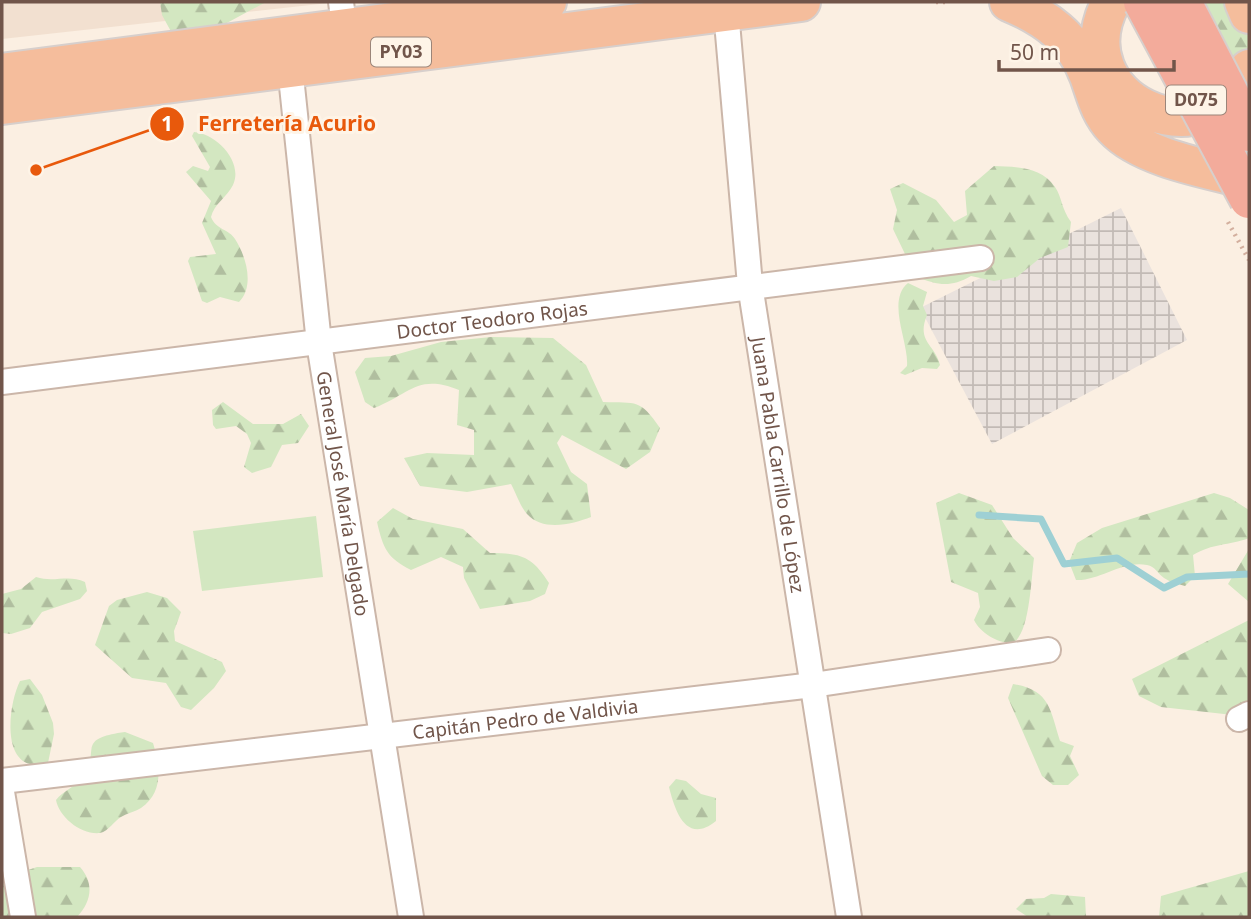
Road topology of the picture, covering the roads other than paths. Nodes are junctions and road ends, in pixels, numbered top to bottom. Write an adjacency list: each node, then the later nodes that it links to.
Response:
1 (547, 2): 11 (highway, PY03)
2 (801, 2): 9 (highway, PY03)
3 (1009, 2): 20 (highway)
4 (1037, 2): 13 (highway)
5 (1111, 2): 13 (highway)
6 (1143, 2): 20 (highway, D075, bridge)
7 (1182, 2): 18 (highway, D075, bridge)
8 (1244, 2): 10 (highway)
9 (728, 6): 11 (highway, PY03); 22 (street, Juana Pabla Carrillo de López)
10 (1249, 14)
11 (345, 29): 12 (highway, PY03); 14 (highway, PY03)
12 (290, 67): 16 (highway, PY03); 23 (street, General José María Delgado)
13 (1107, 71): 17 (highway)
14 (2, 73)
15 (1245, 76): 17 (highway); 19 (highway)
16 (2, 105)
17 (1166, 117): 20 (highway)
18 (1249, 132)
19 (1249, 141)
20 (1249, 187)
21 (981, 258): 22 (street, Doctor Teodoro Rojas)
22 (750, 285): 23 (street, Doctor Teodoro Rojas); 26 (street, Juana Pabla Carrillo de López)
23 (319, 343): 24 (street, Doctor Teodoro Rojas); 27 (street, General José María Delgado)
24 (2, 382)
25 (1048, 650): 26 (street, Capitán Pedro de Valdivia)
26 (813, 685): 27 (street, Capitán Pedro de Valdivia); 32 (street, Juana Pabla Carrillo de López)
27 (383, 736): 28 (street, Capitán Pedro de Valdivia); 31 (street, General José María Delgado)
28 (2, 782)
29 (2, 792): 30 (street)
30 (23, 917)
31 (411, 917)
32 (849, 917)

